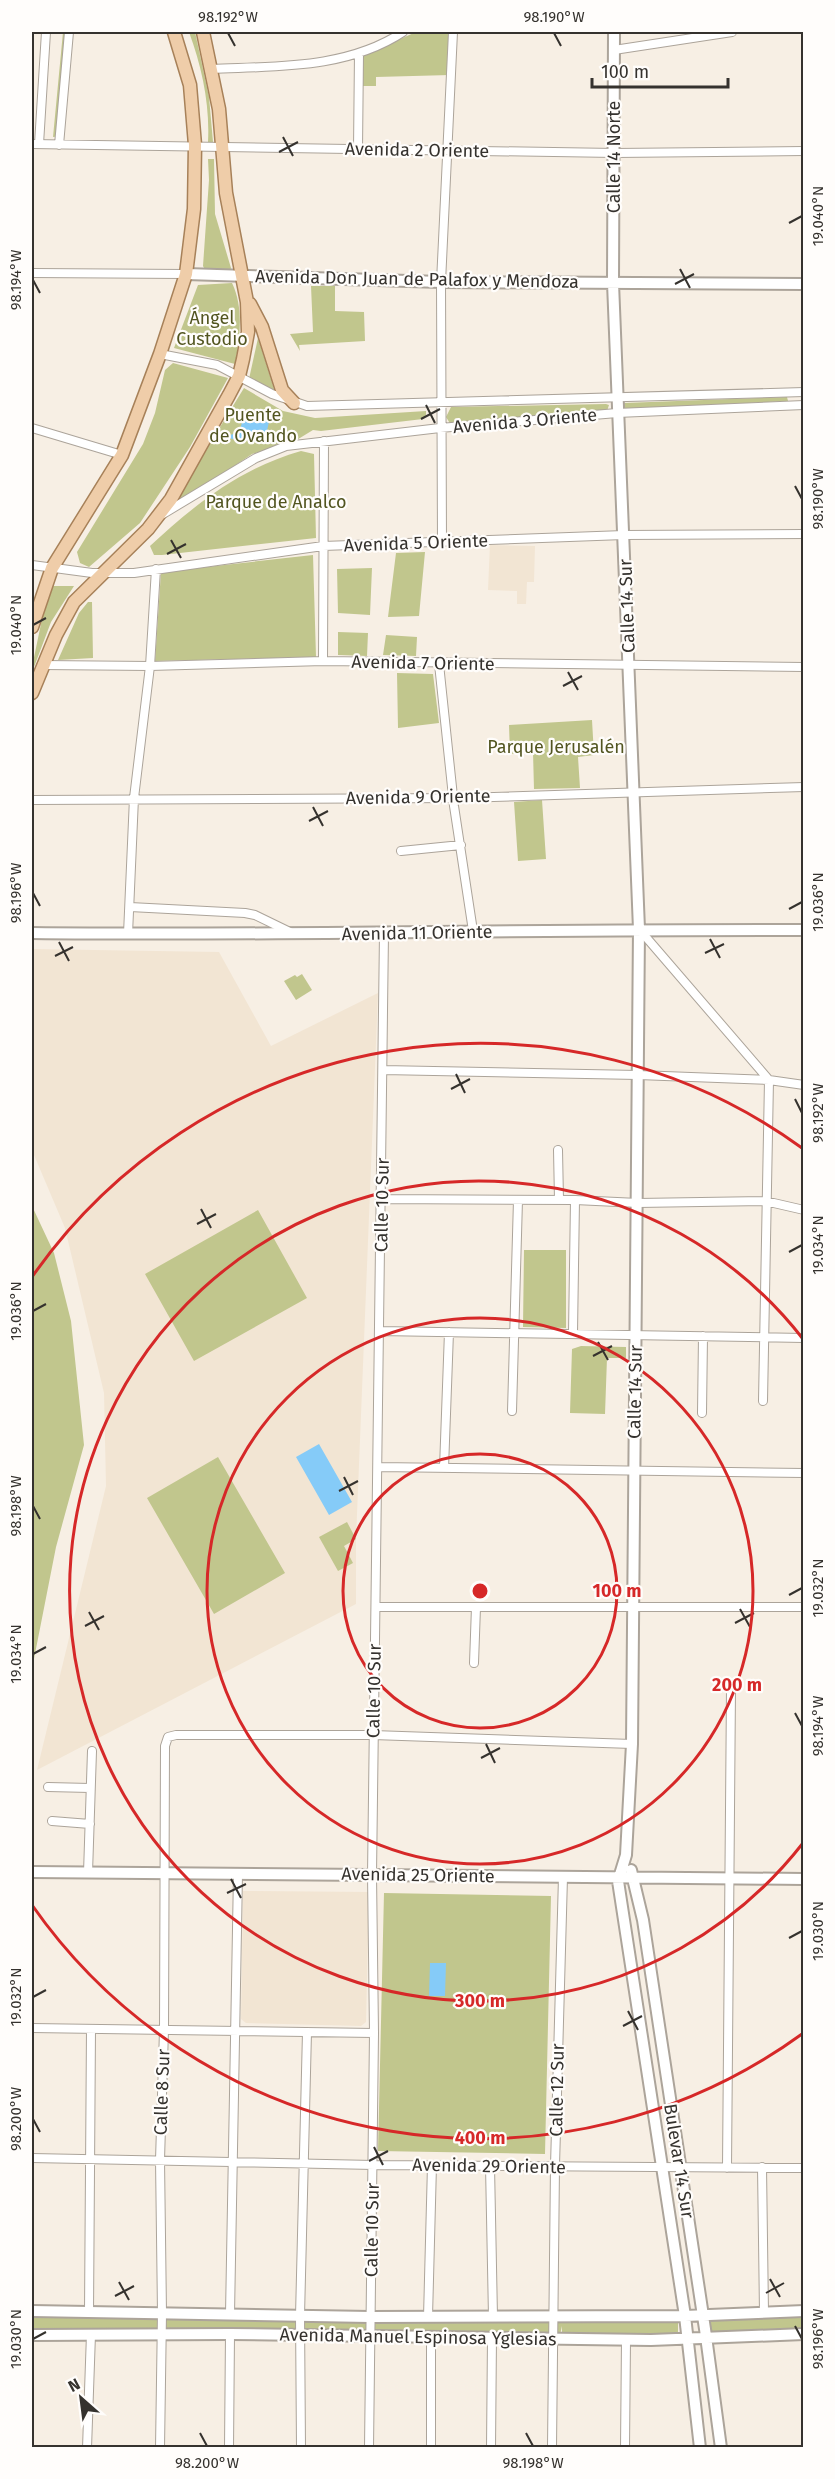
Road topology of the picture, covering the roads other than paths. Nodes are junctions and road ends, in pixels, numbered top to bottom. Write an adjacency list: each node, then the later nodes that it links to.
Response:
1 (46, 32): 12 (street)
2 (69, 32): 13 (street)
3 (174, 32): 14 (main road)
4 (202, 32): 11 (main road)
5 (403, 32): 10 (street)
6 (453, 32): 17 (street)
7 (614, 32): 9 (main road, Calle 14 Norte)
8 (732, 32): 9 (street)
9 (614, 50): 19 (main road, Calle 14 Norte)
10 (359, 53): 11 (street); 16 (street)
11 (212, 69): 15 (main road)
12 (35, 144): 13 (street, Avenida 2 Oriente)
13 (59, 145): 14 (street, Avenida 2 Oriente)
14 (195, 145): 15 (street, Avenida 2 Oriente); 21 (main road)
15 (222, 145): 16 (street, Avenida 2 Oriente); 22 (main road)
16 (358, 149): 17 (street, Avenida 2 Oriente)
17 (447, 151): 19 (street, Avenida 2 Oriente); 23 (street)
18 (804, 151): 19 (street, Avenida 2 Oriente)
19 (615, 153): 24 (main road, Calle 14 Norte)
20 (32, 273): 21 (street, Avenida Don Juan de Palafox y Mendoza)
21 (186, 274): 22 (main road, Avenida Don Juan de Palafox y Mendoza); 27 (main road)
22 (243, 274): 23 (main road, Avenida Don Juan de Palafox y Mendoza); 26 (main road)
23 (441, 282): 24 (main road, Avenida Don Juan de Palafox y Mendoza); 31 (street)
24 (613, 283): 25 (main road, Avenida Don Juan de Palafox y Mendoza); 30 (main road, Calle 14 Sur)
25 (804, 284)
26 (246, 298): 28 (main road); 32 (main road)
27 (160, 354): 28 (street, Avenida 3 Oriente); 38 (main road)
28 (239, 375): 32 (street, Avenida 3 Oriente); 39 (main road)
29 (804, 392): 30 (street, Avenida 3 Oriente)
30 (616, 397): 31 (street, Avenida 3 Oriente); 34 (main road, Calle 14 Sur)
31 (440, 401): 32 (street, Avenida 3 Oriente); 36 (street)
32 (294, 403)
33 (804, 405): 34 (street, Avenida 3 Oriente)
34 (617, 413): 36 (street, Avenida 3 Oriente); 41 (main road, Calle 14 Sur)
35 (32, 428): 38 (street)
36 (440, 428): 37 (street, Avenida 3 Oriente); 42 (street)
37 (324, 441): 39 (street, Avenida 3 Oriente); 43 (street)
38 (122, 454): 45 (main road)
39 (159, 516): 47 (main road)
40 (804, 534): 41 (street, Avenida 5 Oriente)
41 (624, 535): 42 (street, Avenida 5 Oriente); 52 (main road, Calle 14 Sur)
42 (442, 543): 43 (street, Avenida 5 Oriente)
43 (323, 546): 46 (street, Avenida 5 Oriente); 49 (street)
44 (32, 565): 45 (street, Avenida 5 Oriente)
45 (52, 568): 47 (street, Avenida 5 Oriente); 48 (main road)
46 (156, 569): 47 (street, Avenida 5 Oriente); 53 (street)
47 (101, 574): 51 (main road)
48 (32, 627)
49 (323, 661): 50 (street, Avenida 7 Oriente); 53 (street, Avenida 7 Oriente)
50 (439, 664): 52 (street, Avenida 7 Oriente); 59 (street)
51 (42, 665): 53 (street, Avenida 7 Oriente); 55 (main road); 56 (main road)
52 (629, 665): 54 (street, Avenida 7 Oriente); 58 (main road, Calle 14 Sur)
53 (150, 666): 60 (street)
54 (804, 667)
55 (32, 693)
56 (32, 703)
57 (804, 787): 58 (street, Avenida 9 Oriente)
58 (632, 792): 59 (street, Avenida 9 Oriente); 65 (main road, Calle 14 Sur)
59 (454, 797): 60 (street, Avenida 9 Oriente); 62 (street)
60 (134, 798): 61 (street, Avenida 9 Oriente); 64 (street)
61 (32, 800)
62 (461, 845): 63 (street); 67 (street)
63 (401, 851)
64 (130, 907): 70 (street); 71 (street)
65 (639, 929): 66 (main road, Avenida 11 Oriente); 67 (main road, Avenida 11 Oriente); 73 (main road, Calle 14 Sur); 74 (street)
66 (804, 930)
67 (473, 931): 69 (main road, Avenida 11 Oriente)
68 (32, 933): 70 (main road, Avenida 11 Oriente)
69 (384, 933): 71 (main road, Avenida 11 Oriente); 72 (street, Calle 10 Sur)
70 (128, 934): 71 (main road, Avenida 11 Oriente)
71 (296, 935)
72 (383, 1070): 73 (street); 77 (street, Calle 10 Sur)
73 (638, 1075): 74 (street); 82 (main road, Calle 14 Sur)
74 (769, 1080): 75 (street); 81 (street)
75 (804, 1085)
76 (558, 1150): 79 (street)
77 (382, 1199): 78 (street); 84 (street, Calle 10 Sur)
78 (518, 1200): 79 (street); 86 (street)
79 (559, 1200): 80 (street)
80 (575, 1200): 82 (street); 87 (street)
81 (765, 1201): 82 (street); 83 (street); 90 (street)
82 (638, 1203): 88 (main road, Calle 14 Sur)
83 (804, 1210)
84 (380, 1331): 85 (street); 95 (street, Calle 10 Sur)
85 (448, 1332): 86 (street); 96 (street)
86 (515, 1333): 87 (street); 93 (street)
87 (573, 1334): 88 (street)
88 (636, 1335): 89 (street); 97 (main road, Calle 14 Sur)
89 (703, 1336): 90 (street); 94 (street)
90 (763, 1338): 91 (street); 92 (street)
91 (804, 1338)
92 (763, 1401)
93 (512, 1411)
94 (702, 1413)
95 (379, 1467): 96 (street); 99 (street, Calle 10 Sur)
96 (444, 1468): 97 (street)
97 (635, 1471): 98 (street); 101 (main road, Calle 14 Sur)
98 (804, 1473)
99 (377, 1607): 100 (street); 105 (street, Calle 10 Sur)
100 (476, 1607): 101 (street); 103 (street)
101 (634, 1607): 102 (street); 106 (main road, Calle 14 Sur)
102 (804, 1607)
103 (474, 1663)
104 (731, 1689): 121 (street)
105 (373, 1735): 106 (street); 115 (street, Calle 8 Sur); 117 (street, Calle 10 Sur)
106 (632, 1744): 112 (main road, Calle 14 Sur)
107 (92, 1751): 109 (street)
108 (48, 1787): 109 (street)
109 (90, 1788): 111 (street)
110 (52, 1821): 111 (street)
111 (90, 1824): 114 (street)
112 (626, 1855): 118 (main road, Calle 14 Sur); 120 (main road, Calle 14 Sur)
113 (32, 1872): 114 (main road, Avenida 25 Oriente)
114 (88, 1873): 115 (main road, Avenida 25 Oriente)
115 (165, 1874): 116 (main road, Avenida 25 Oriente); 125 (street, Calle 8 Sur)
116 (238, 1874): 117 (main road, Avenida 25 Oriente); 126 (street)
117 (372, 1875): 119 (main road, Avenida 25 Oriente); 128 (street, Calle 10 Sur)
118 (633, 1876): 120 (main road, Avenida 25 Oriente); 121 (main road, Avenida 25 Oriente); 139 (main road, Bulevar 14 Sur)
119 (563, 1877): 120 (main road, Avenida 25 Oriente); 137 (street, Calle 12 Sur)
120 (619, 1877): 138 (main road, Bulevar 14 Sur)
121 (728, 1878): 122 (main road, Avenida 25 Oriente); 141 (street)
122 (804, 1879)
123 (32, 2028): 124 (street)
124 (92, 2029): 125 (street); 130 (street)
125 (164, 2030): 126 (street); 131 (street, Calle 8 Sur)
126 (235, 2031): 127 (street); 132 (street)
127 (307, 2032): 128 (street); 133 (street)
128 (374, 2033): 134 (street, Calle 10 Sur)
129 (32, 2158): 130 (street, Avenida 29 Oriente)
130 (90, 2159): 131 (street, Avenida 29 Oriente); 145 (street)
131 (160, 2160): 132 (street, Avenida 29 Oriente); 146 (street, Calle 8 Sur)
132 (233, 2163): 133 (street, Avenida 29 Oriente); 148 (street)
133 (304, 2164): 134 (street, Avenida 29 Oriente); 149 (street)
134 (374, 2165): 135 (street, Avenida 29 Oriente); 153 (street, Calle 10 Sur)
135 (432, 2165): 136 (street, Avenida 29 Oriente); 154 (street)
136 (490, 2166): 137 (street, Avenida 29 Oriente); 155 (street)
137 (555, 2166): 138 (street, Avenida 29 Oriente); 150 (street, Calle 12 Sur)
138 (662, 2166): 139 (street, Avenida 29 Oriente); 151 (main road, Bulevar 14 Sur)
139 (680, 2166): 141 (street, Avenida 29 Oriente); 152 (main road, Bulevar 14 Sur)
140 (762, 2167): 141 (street, Avenida 29 Oriente); 142 (street, Avenida 29 Oriente); 147 (street)
141 (727, 2168)
142 (804, 2168)
143 (32, 2311): 145 (main road, Avenida Manuel Espinosa Yglesias)
144 (804, 2311): 147 (main road, Avenida Manuel Espinosa Yglesias)
145 (89, 2312): 146 (main road, Avenida Manuel Espinosa Yglesias)
146 (162, 2313): 148 (main road, Avenida Manuel Espinosa Yglesias); 157 (street, Calle 8 Sur)
147 (764, 2313): 152 (main road, Avenida Manuel Espinosa Yglesias)
148 (230, 2314): 149 (main road, Avenida Manuel Espinosa Yglesias)
149 (300, 2316): 153 (main road, Avenida Manuel Espinosa Yglesias); 161 (street)
150 (553, 2316): 151 (main road, Avenida Manuel Espinosa Yglesias); 155 (main road, Avenida Manuel Espinosa Yglesias); 165 (street, Calle 12 Sur)
151 (685, 2316): 152 (main road, Avenida Manuel Espinosa Yglesias); 167 (main road, Bulevar 14 Sur)
152 (703, 2316): 166 (main road, Bulevar 14 Sur)
153 (370, 2317): 154 (main road, Avenida Manuel Espinosa Yglesias); 162 (street, Calle 10 Sur)
154 (428, 2317): 155 (main road, Avenida Manuel Espinosa Yglesias)
155 (493, 2317)
156 (90, 2334): 157 (main road, Avenida Manuel Espinosa Yglesias); 160 (main road, Avenida Manuel Espinosa Yglesias); 169 (street)
157 (162, 2334): 158 (main road, Avenida Manuel Espinosa Yglesias); 170 (street, Calle 8 Sur)
158 (230, 2334): 161 (main road, Avenida Manuel Espinosa Yglesias); 171 (street)
159 (804, 2334): 166 (main road, Avenida Manuel Espinosa Yglesias)
160 (32, 2335)
161 (300, 2335): 162 (main road, Avenida Manuel Espinosa Yglesias); 172 (street)
162 (369, 2336): 163 (main road, Avenida Manuel Espinosa Yglesias); 173 (street, Calle 10 Sur)
163 (431, 2337): 164 (main road, Avenida Manuel Espinosa Yglesias); 174 (street)
164 (492, 2337): 165 (main road, Avenida Manuel Espinosa Yglesias); 175 (street)
165 (554, 2338): 168 (main road, Avenida Manuel Espinosa Yglesias); 176 (street, Calle 12 Sur)
166 (706, 2338): 167 (main road, Avenida Manuel Espinosa Yglesias); 179 (main road, Bulevar 14 Sur)
167 (688, 2339): 168 (main road, Avenida Manuel Espinosa Yglesias); 178 (main road, Bulevar 14 Sur)
168 (626, 2340): 177 (street)
169 (87, 2448)
170 (160, 2448)
171 (229, 2448)
172 (301, 2448)
173 (369, 2448)
174 (431, 2448)
175 (491, 2448)
176 (552, 2448)
177 (625, 2448)
178 (700, 2448)
179 (720, 2448)

